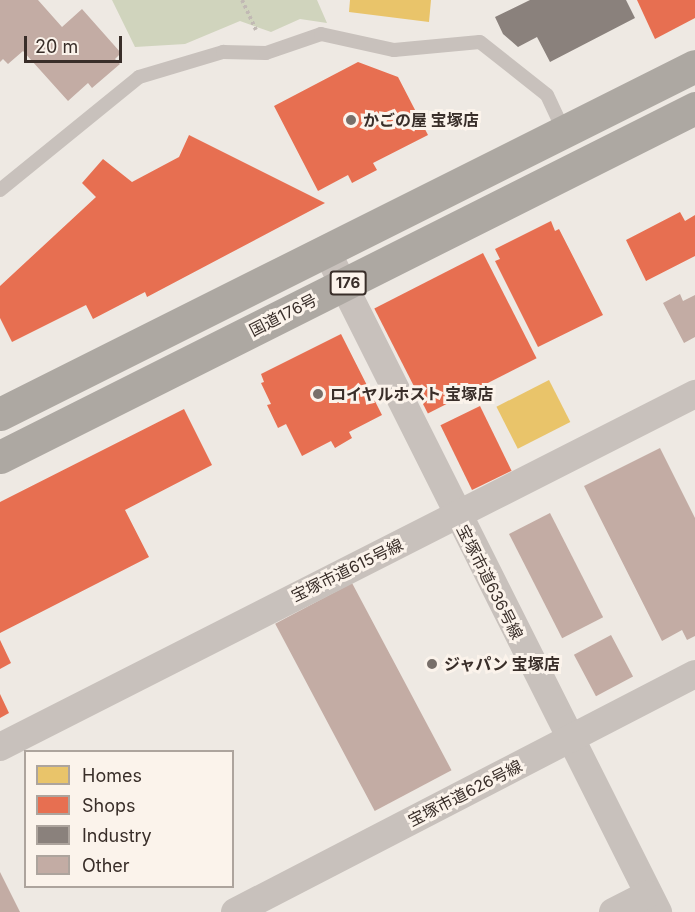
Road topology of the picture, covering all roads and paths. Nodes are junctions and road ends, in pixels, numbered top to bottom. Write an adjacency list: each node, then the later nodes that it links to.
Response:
1 (695, 66): 3 (highway, 176)
2 (695, 108): 6 (highway, 国道176号 / 176)
3 (564, 131): 4 (lane); 5 (highway, 176)
4 (0, 190)
5 (326, 250): 6 (street, 宝塚市道636号線); 8 (highway, 176)
6 (343, 285): 9 (highway, 国道176号 / 176); 10 (street, 宝塚市道636号線)
7 (695, 394): 10 (street, 宝塚市道615号線)
8 (0, 414)
9 (0, 457)
10 (456, 516): 12 (street, 宝塚市道636号線); 13 (street, 宝塚市道615号線)
11 (695, 675): 12 (street, 宝塚市道626号線)
12 (570, 739): 14 (street, 宝塚市道636号線); 15 (street, 宝塚市道626号線)
13 (0, 747)
14 (653, 903): 16 (street)
15 (235, 912)
16 (613, 912)

